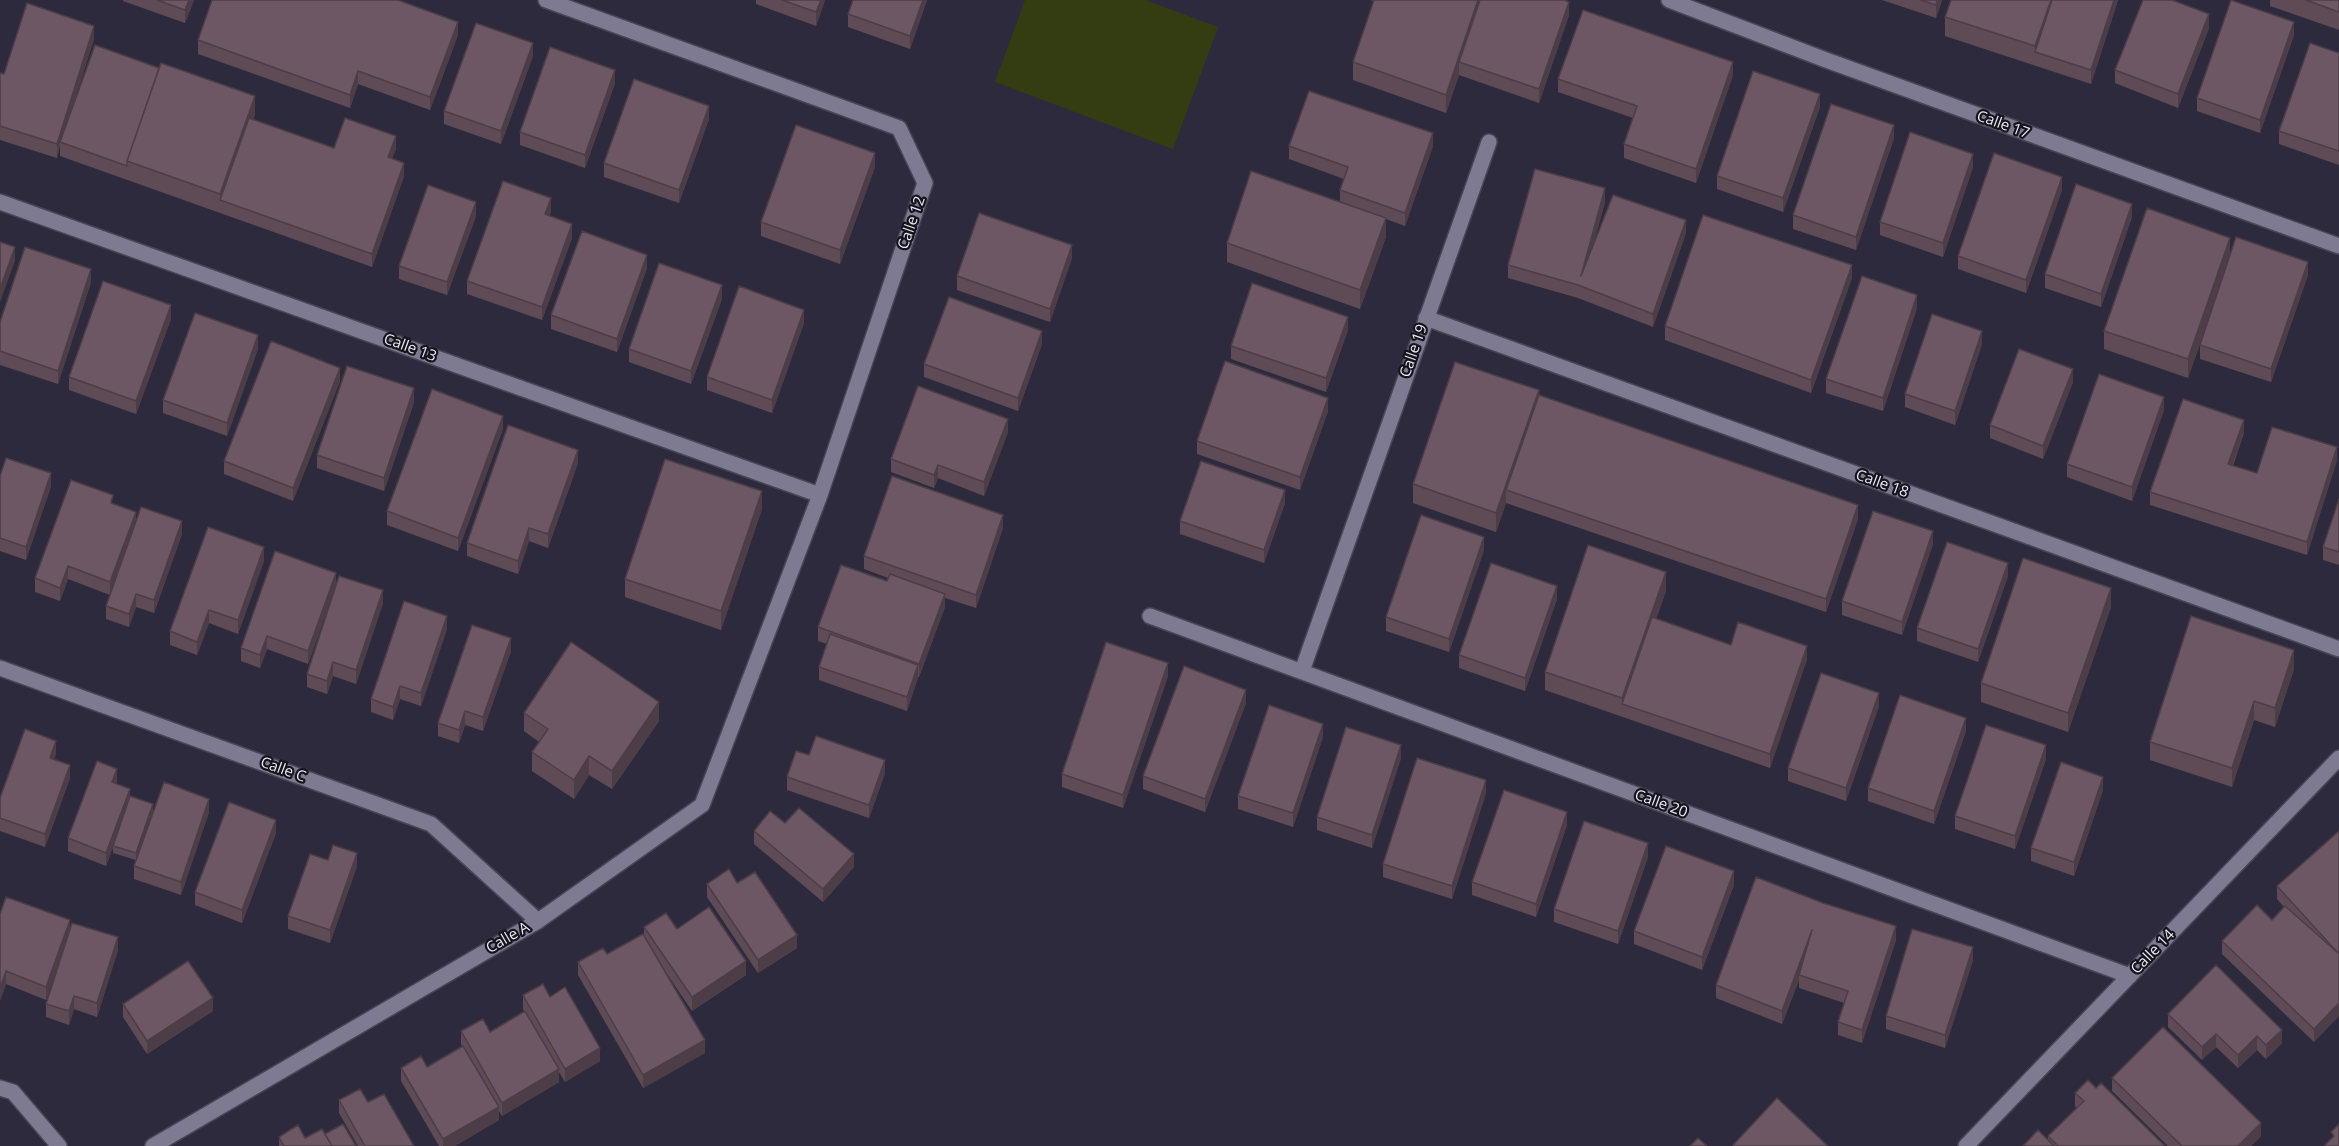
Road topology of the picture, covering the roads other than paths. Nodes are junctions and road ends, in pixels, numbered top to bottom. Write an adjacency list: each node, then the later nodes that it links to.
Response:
1 (546, 0): 7 (street, Calle 12)
2 (1669, 0): 5 (street, Calle 17)
3 (1489, 142): 6 (street, Calle 19)
4 (0, 202): 7 (street, Calle 13)
5 (2339, 246)
6 (1426, 318): 10 (street, Calle 18); 12 (street, Calle 19)
7 (819, 495): 9 (street, Calle 12)
8 (1150, 616): 12 (street, Calle 20)
9 (765, 640): 14 (street, Calle A)
10 (2339, 649)
11 (0, 668): 14 (street, Calle C)
12 (1302, 671): 15 (street, Calle 20)
13 (2339, 758): 15 (street, Calle 14)
14 (538, 921): 18 (street, Calle A)
15 (2130, 976): 19 (street, Calle 14)
16 (0, 1088): 17 (street)
17 (59, 1146)
18 (153, 1146)
19 (1966, 1146)

